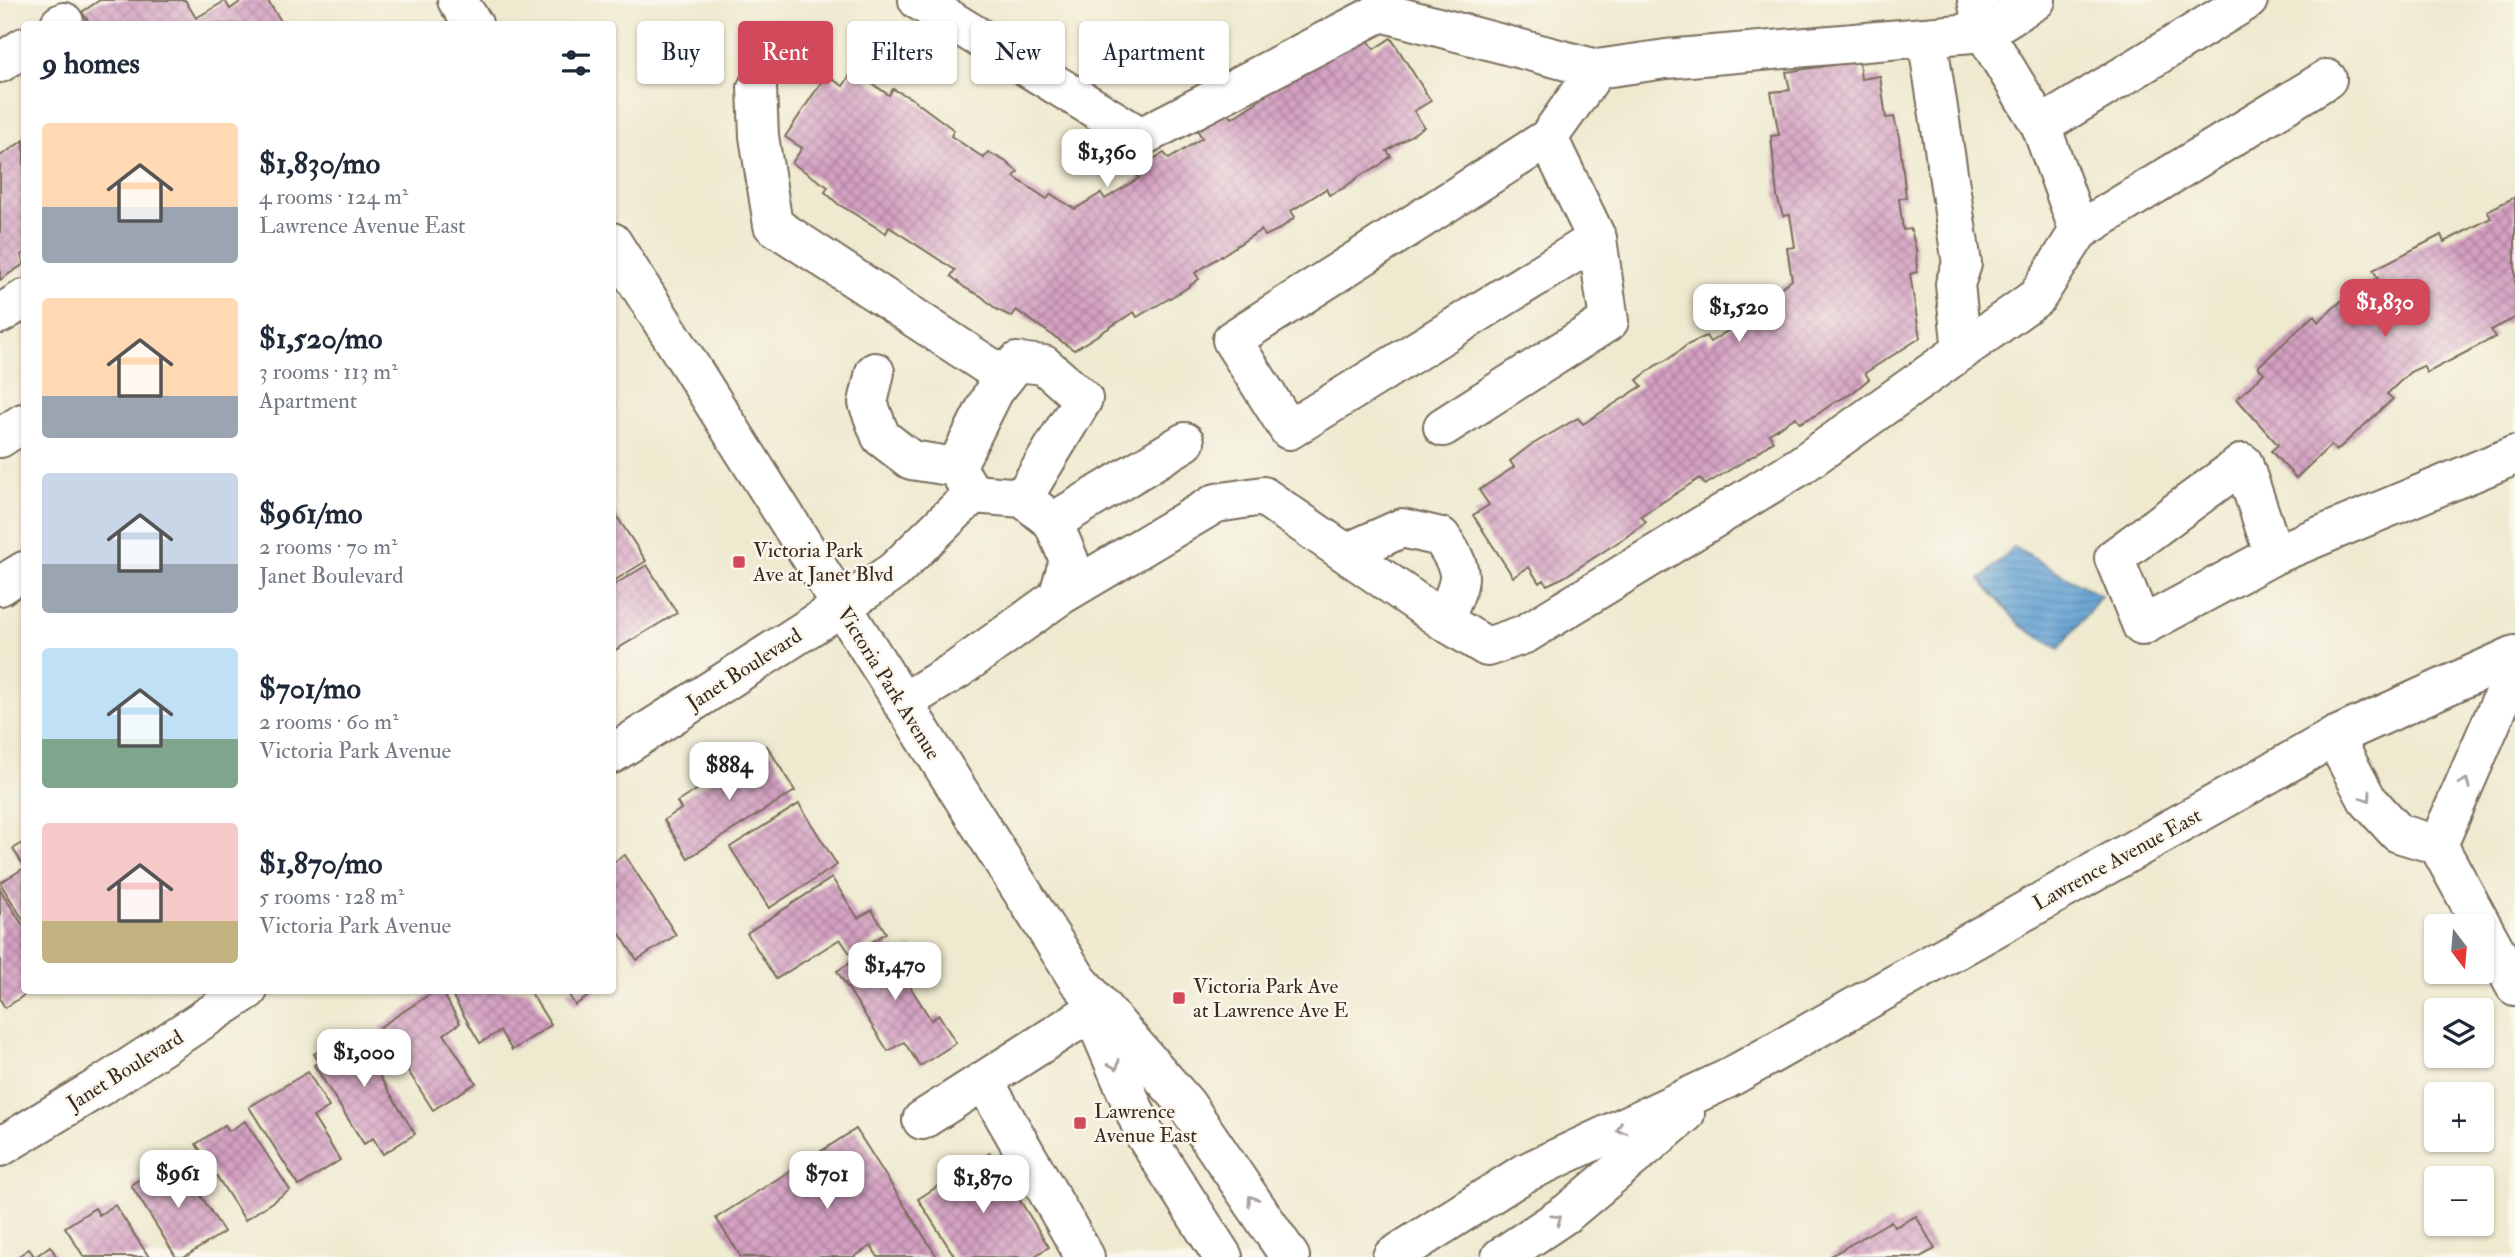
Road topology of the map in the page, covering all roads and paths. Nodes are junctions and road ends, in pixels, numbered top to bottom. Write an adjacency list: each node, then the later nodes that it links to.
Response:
1 (457, 0): 6 (main road)
2 (918, 0): 10 (main road)
3 (2036, 0): 5 (main road)
4 (2248, 0): 13 (main road)
5 (1981, 16): 7 (main road); 13 (main road)
6 (471, 21)
7 (1927, 37): 10 (main road); 20 (main road)
8 (21, 49): 9 (main road)
9 (0, 63)
10 (1597, 69): 14 (main road)
11 (2327, 79): 15 (main road)
12 (757, 88): 22 (main road)
13 (2041, 126): 15 (main road)
14 (1548, 138): 16 (main road); 16 (main road)
15 (2079, 231): 20 (main road)
16 (1597, 239): 24 (main road)
17 (616, 248): 36 (main road, Victoria Park Avenue)
18 (21, 301): 19 (main road)
19 (0, 314)
20 (1962, 351): 37 (main road)
21 (875, 372): 28 (main road)
22 (1005, 377): 28 (main road, Janet Boulevard); 29 (main road)
23 (21, 424): 25 (main road)
24 (1443, 427)
25 (0, 438)
26 (1185, 442): 30 (main road)
27 (2515, 455): 32 (main road)
28 (964, 480): 29 (main road); 36 (main road, Janet Boulevard)
29 (1023, 498): 30 (main road)
30 (1053, 522): 35 (main road)
31 (1346, 553): 35 (main road); 37 (main road); 37 (main road)
32 (2274, 555)
33 (21, 572): 34 (main road)
34 (0, 586)
35 (1058, 597): 40 (main road)
36 (841, 607): 40 (main road, Victoria Park Avenue); 42 (main road, Janet Boulevard)
37 (1444, 621)
38 (2515, 655): 41 (main road, Lawrence Avenue East)
39 (2515, 668): 43 (main road, one-way to 39)
40 (902, 703): 46 (main road, Victoria Park Avenue)
41 (2334, 737): 43 (main road, one-way to 43); 47 (main road, Lawrence Avenue East)
42 (616, 751)
43 (2438, 845): 44 (main road)
44 (2515, 986)
45 (242, 994): 50 (main road, Janet Boulevard)
46 (1084, 996): 48 (main road); 52 (main road, Victoria Park Avenue, one-way to 52); 53 (main road, Victoria Park Avenue, one-way to 46)
47 (1727, 1079): 54 (main road, Lawrence Avenue East, one-way to 54); 55 (main road, Lawrence Avenue East, one-way to 47)
48 (984, 1080): 49 (main road); 51 (main road)
49 (922, 1120)
50 (0, 1147)
51 (1085, 1257)
52 (1223, 1257)
53 (1290, 1257)
54 (1392, 1257)
55 (1501, 1257)

